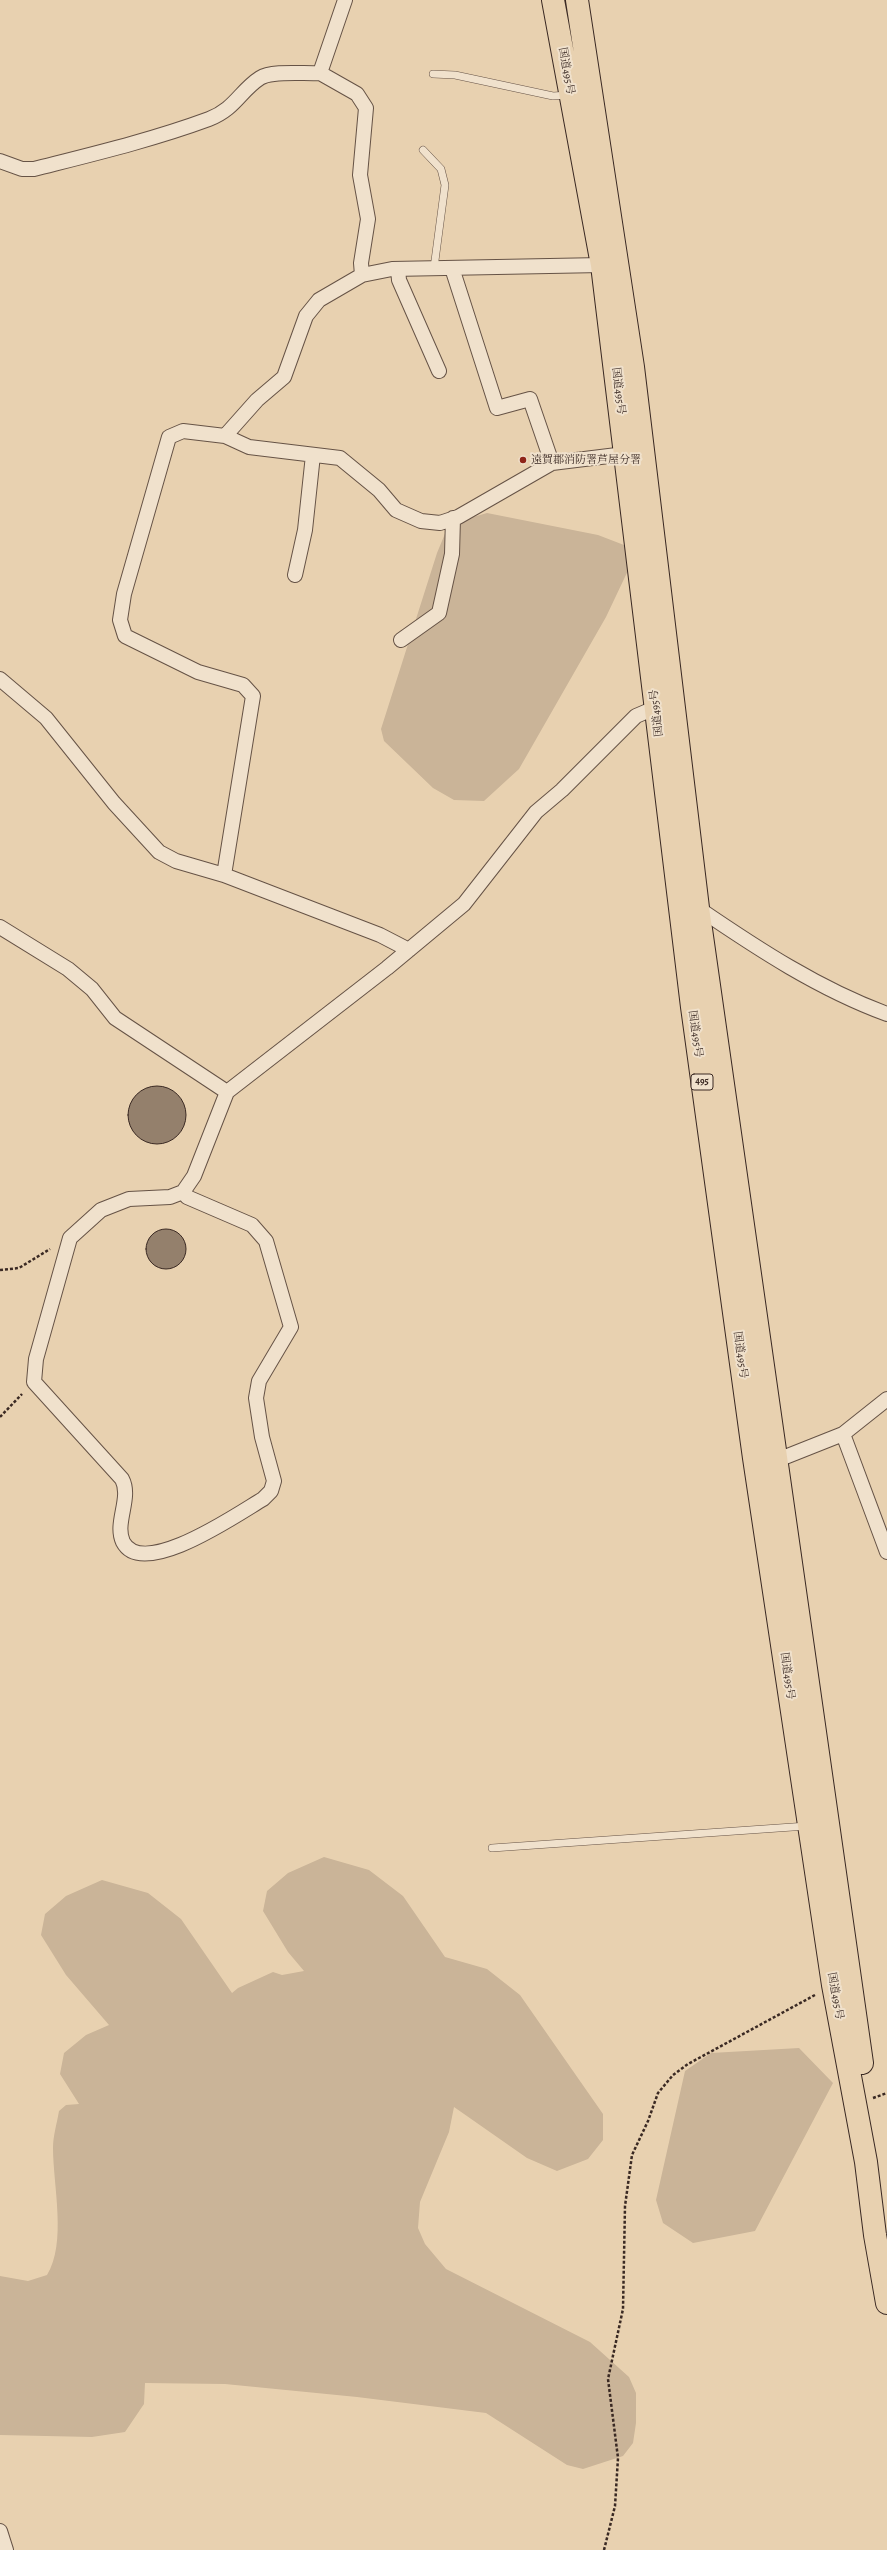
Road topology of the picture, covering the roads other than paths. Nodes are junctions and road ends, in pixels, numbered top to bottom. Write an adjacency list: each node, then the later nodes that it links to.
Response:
1 (345, 0): 4 (street)
2 (553, 0): 6 (highway, 国道495号 / 495)
3 (577, 0): 25 (highway, 国道495号 / 495)
4 (320, 73): 8 (street); 13 (street)
5 (433, 74): 6 (lane)
6 (571, 94): 9 (highway, 国道495号 / 495)
7 (423, 150): 10 (lane)
8 (0, 161)
9 (602, 265): 11 (street); 16 (highway, 国道495号 / 495)
10 (434, 268): 11 (street); 12 (street)
11 (452, 268): 18 (street)
12 (398, 269): 13 (street); 14 (street)
13 (362, 275): 15 (street)
14 (439, 371)
15 (225, 436): 17 (street); 24 (street)
16 (625, 454): 18 (street); 23 (highway, 国道495号 / 495)
17 (313, 455): 19 (street); 20 (street)
18 (552, 463): 19 (street)
19 (453, 518): 21 (street)
20 (295, 575)
21 (401, 640)
22 (0, 679): 24 (street)
23 (656, 707): 27 (street); 35 (highway, 国道495号 / 495)
24 (224, 875): 27 (street)
25 (698, 908): 28 (street); 33 (highway, 国道495号 / 495)
26 (0, 927): 29 (street)
27 (409, 950): 29 (street)
28 (887, 1014)
29 (227, 1092): 30 (street)
30 (183, 1192): 30 (street)
31 (887, 1399): 32 (street)
32 (843, 1434): 33 (street); 34 (street)
33 (775, 1461): 37 (highway, 国道495号 / 495)
34 (887, 1552)
35 (809, 1826): 36 (lane); 38 (highway, 国道495号 / 495)
36 (492, 1848)
37 (877, 2097): 38 (highway, 国道495号 / 495)
38 (866, 2162): 39 (highway, 国道495号 / 495)
39 (887, 2303)
40 (0, 2531): 41 (street)
41 (6, 2550)

